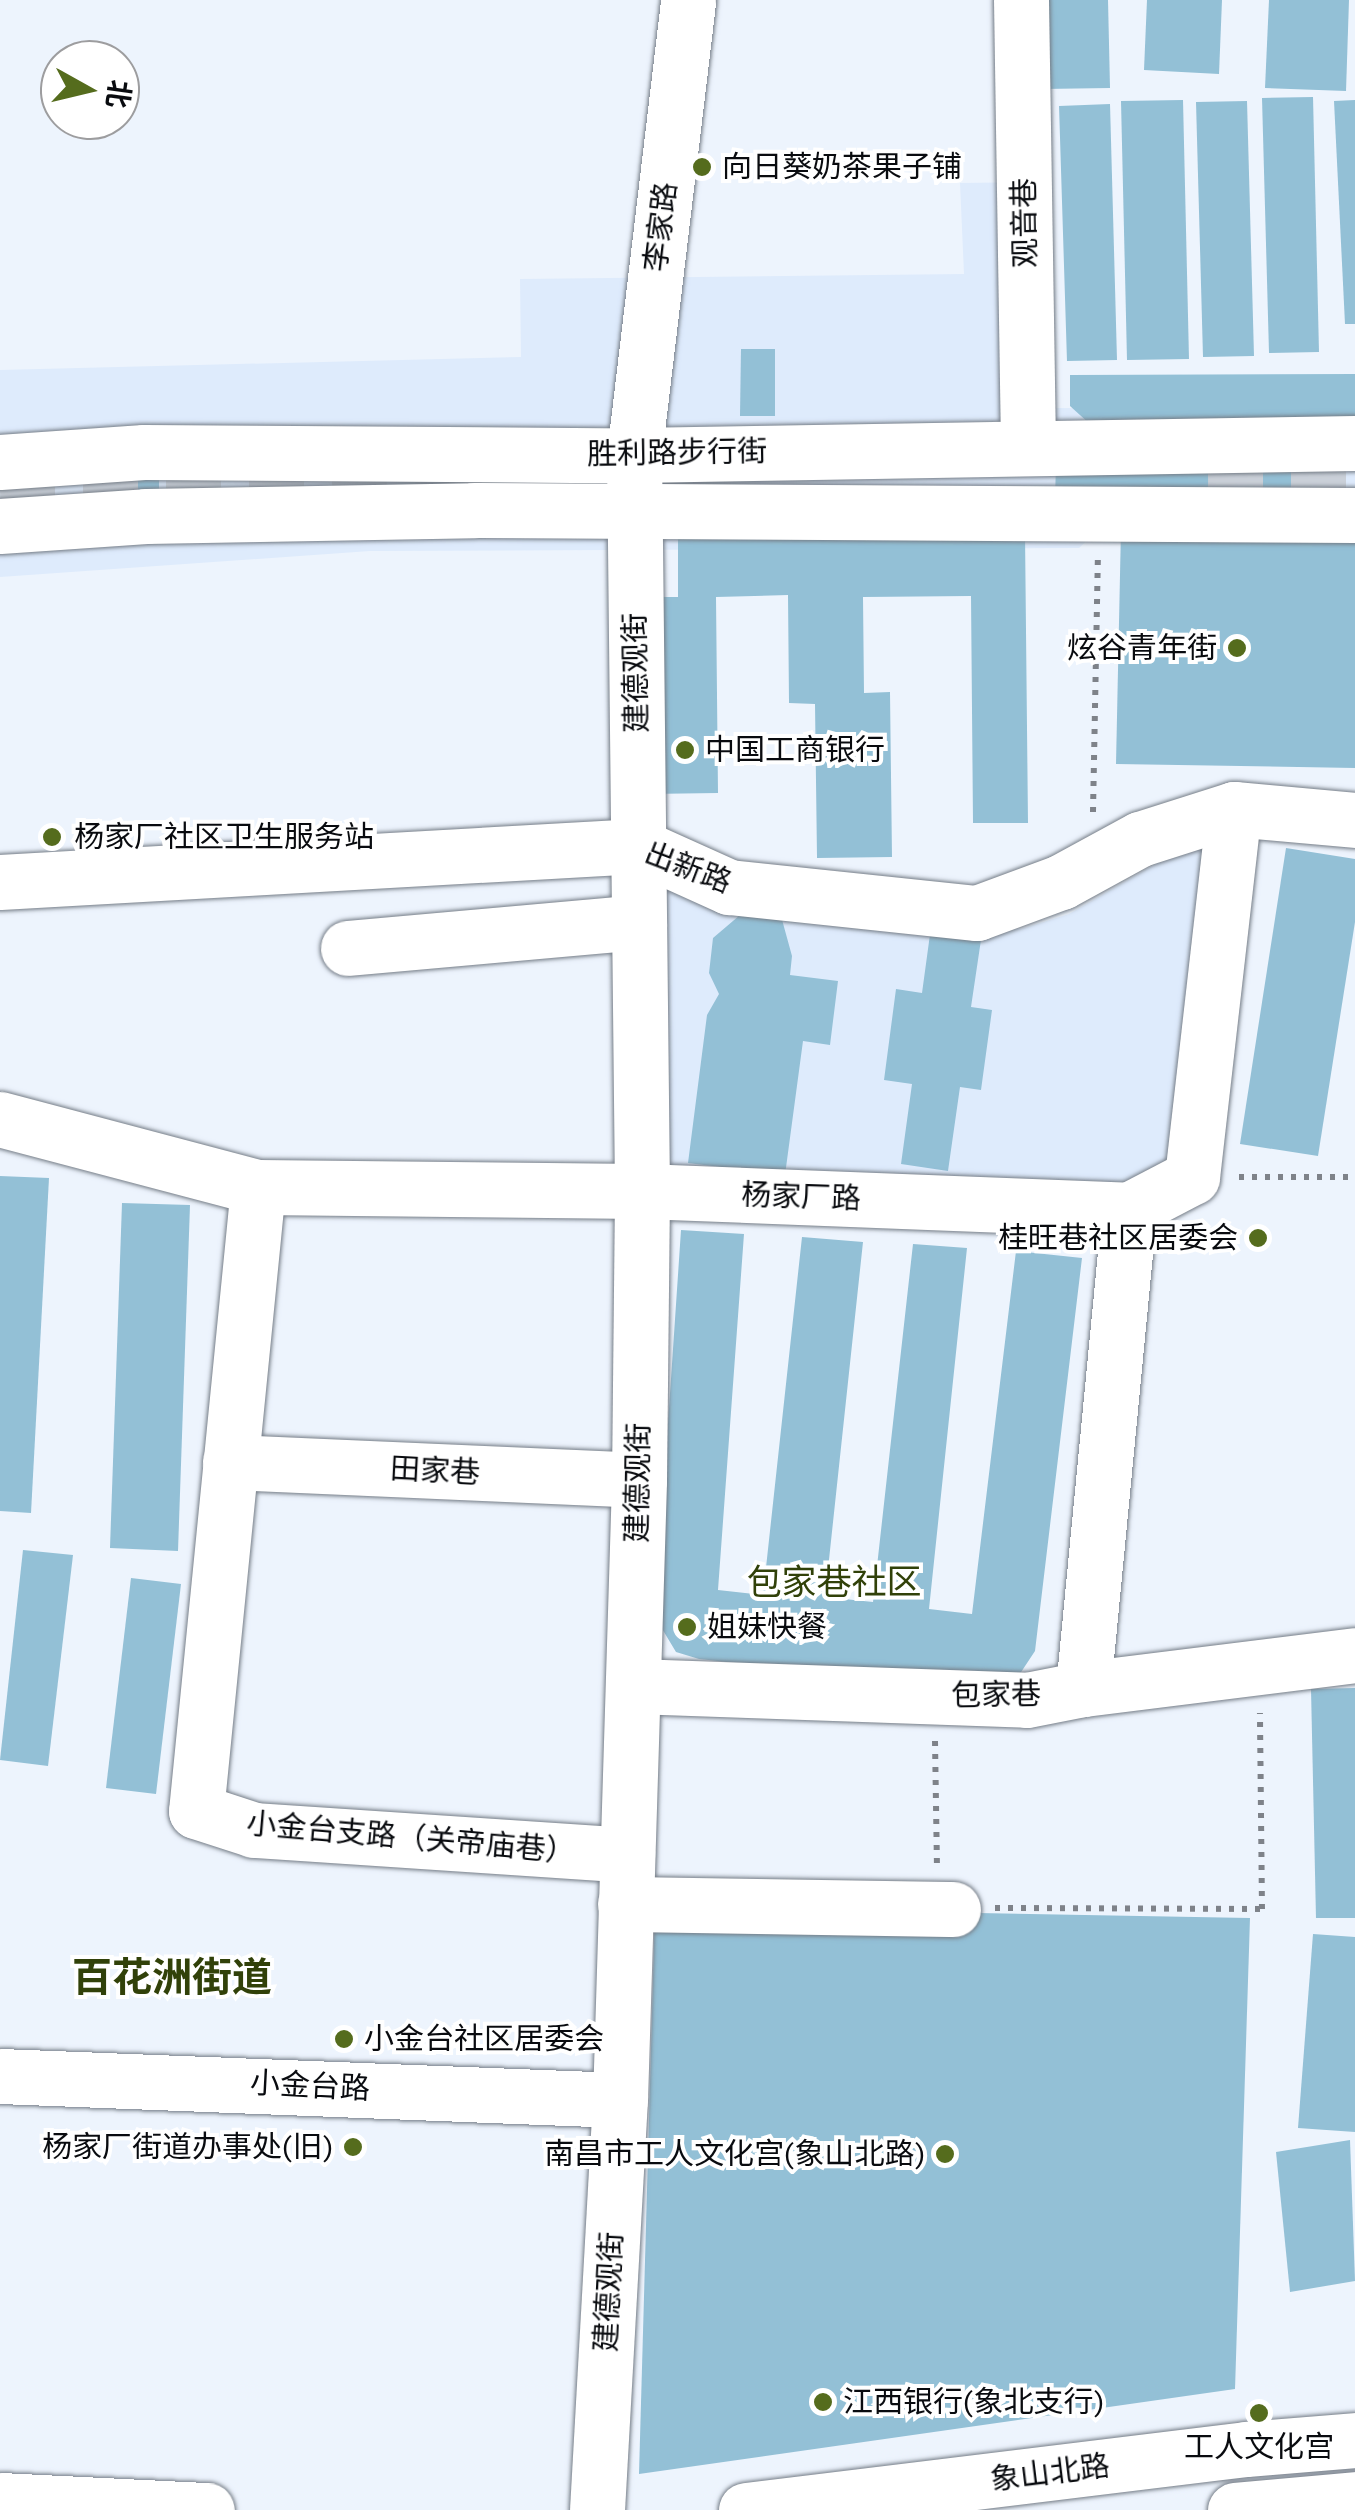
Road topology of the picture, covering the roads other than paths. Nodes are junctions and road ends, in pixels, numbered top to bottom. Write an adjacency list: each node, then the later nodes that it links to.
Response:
1 (688, 0): 5 (street, 李家路)
2 (1021, 0): 4 (street, 观音巷)
3 (1355, 443): 4 (street, 胜利路步行街)
4 (1028, 445): 5 (street, 胜利路步行街)
5 (634, 454): 6 (street, 胜利路步行街); 7 (street, 建德观街)
6 (0, 462)
7 (635, 512): 8 (street, 胜利路步行街); 9 (street, 胜利路步行街); 12 (street, 建德观街)
8 (1355, 514)
9 (0, 526)
10 (1234, 809): 11 (street, 出新路); 12 (street, 出新路); 19 (street)
11 (1355, 820)
12 (638, 846): 13 (street, 出新路); 14 (street, 建德观街)
13 (0, 882)
14 (639, 922): 15 (street); 18 (street, 建德观街)
15 (348, 948)
16 (0, 1119): 17 (street, 杨家厂路)
17 (258, 1186): 18 (street, 杨家厂路); 20 (street)
18 (642, 1191): 19 (street, 杨家厂路); 21 (street, 建德观街)
19 (1129, 1210): 24 (street)
20 (230, 1462): 21 (street, 田家巷); 25 (street, 小金台支路（关帝庙巷）)
21 (639, 1480): 23 (street, 建德观街)
22 (1355, 1655): 24 (street, 包家巷)
23 (634, 1686): 24 (street, 包家巷); 25 (street, 建德观街)
24 (1083, 1688)
25 (626, 1880): 26 (street, 小金台支路（关帝庙巷）); 28 (street, 建德观街)
26 (959, 1897)
27 (0, 2076): 28 (street, 小金台路)
28 (620, 2100): 34 (street, 建德观街)
29 (1355, 2440): 35 (street, 象山北路)
30 (0, 2500): 33 (street)
31 (1355, 2500): 32 (street)
32 (1298, 2506): 36 (street)
33 (207, 2510)
34 (597, 2510)
35 (746, 2510)
36 (1235, 2510)

